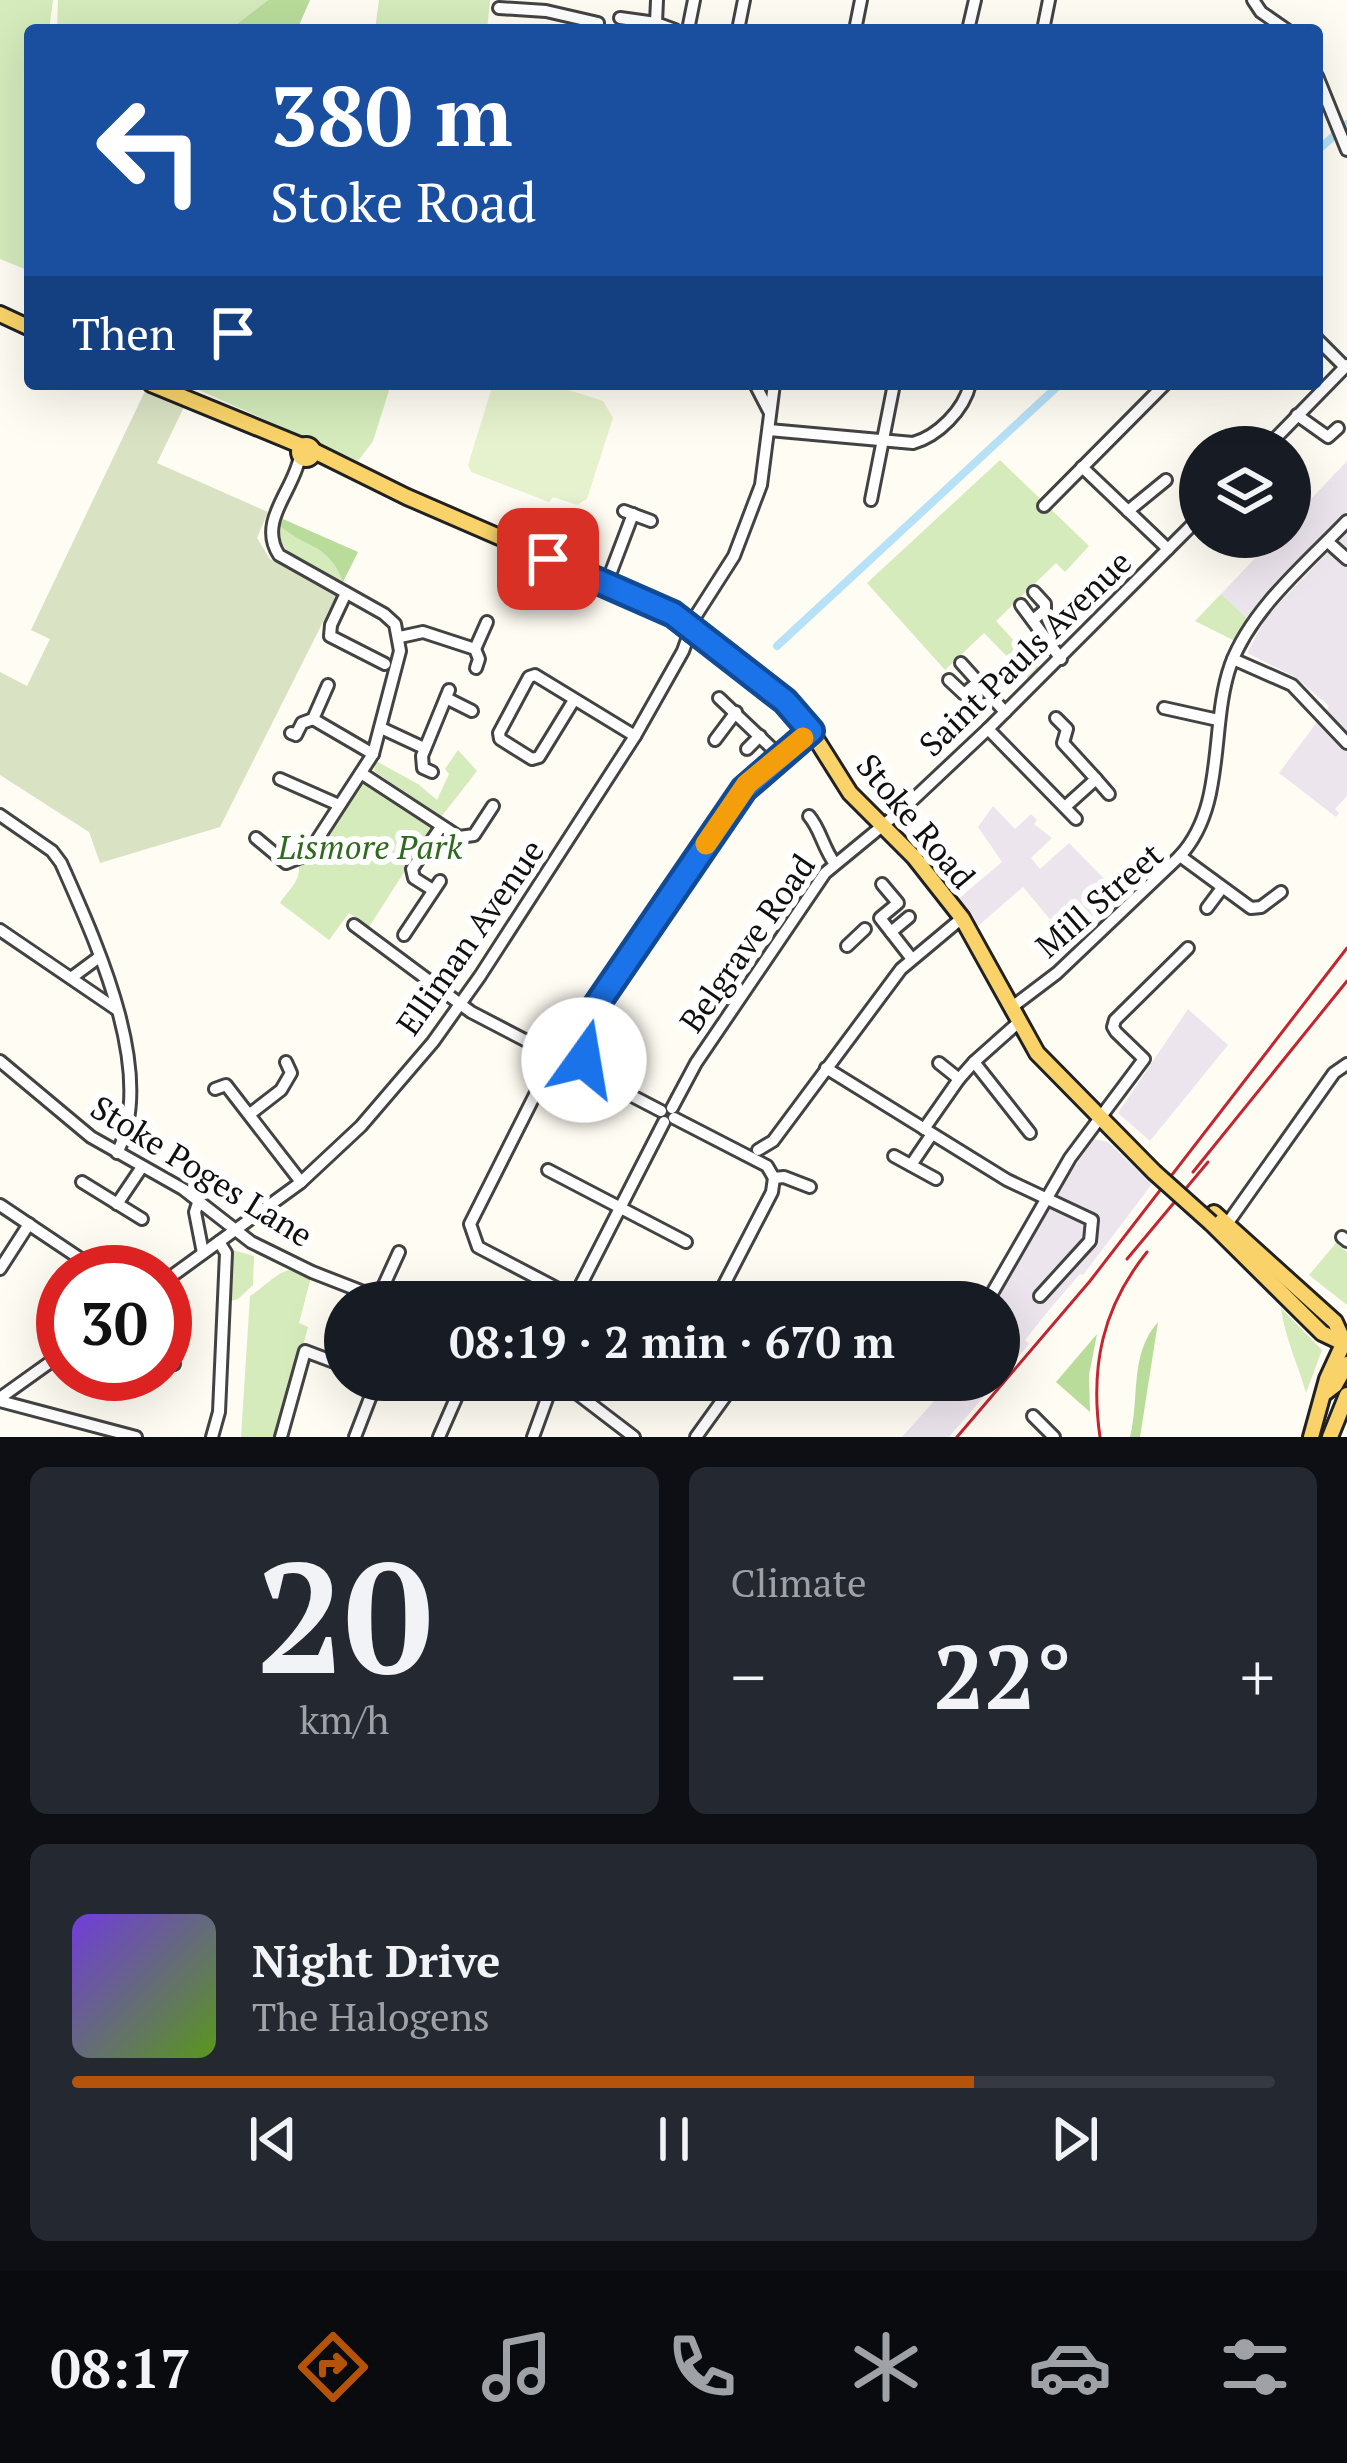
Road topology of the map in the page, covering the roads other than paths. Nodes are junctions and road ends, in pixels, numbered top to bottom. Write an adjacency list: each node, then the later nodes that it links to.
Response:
1 (658, 0): 9 (street)
2 (1253, 0): 6 (street)
3 (1272, 0): 6 (street)
4 (518, 6): 5 (street); 10 (street)
5 (499, 8)
6 (1261, 12): 11 (street)
7 (620, 18): 9 (street)
8 (598, 22): 10 (street)
9 (656, 23)
10 (567, 24)
11 (1278, 24)
12 (1323, 91): 13 (street)
13 (1347, 150)
14 (1323, 345): 15 (street)
15 (1346, 366): 16 (street)
16 (1323, 389)
17 (165, 390): 30 (main road, Stoke Road)
18 (758, 390): 24 (street)
19 (773, 390): 24 (street, Elliman Avenue)
20 (893, 390): 29 (street)
21 (968, 390): 29 (street)
22 (1159, 390): 31 (street)
23 (1322, 390): 25 (street)
24 (771, 413): 28 (street, Elliman Avenue)
25 (1298, 415): 26 (street); 27 (street)
26 (1287, 426)
27 (1338, 428)
28 (769, 430): 29 (street); 48 (street, Elliman Avenue)
29 (882, 440): 33 (street)
30 (305, 455): 42 (main road, Stoke Road); 44 (street)
31 (1082, 466): 34 (street); 35 (street)
32 (1164, 486): 35 (street)
33 (871, 500)
34 (1044, 506)
35 (1128, 512): 40 (street)
36 (651, 521): 42 (street)
37 (1347, 521): 39 (street)
38 (1179, 538): 40 (street, Saint Pauls Avenue)
39 (1328, 542): 41 (street); 52 (street)
40 (1168, 549): 51 (street, Saint Pauls Avenue)
41 (1347, 559)
42 (606, 585): 48 (main road, Stoke Road)
43 (1034, 592): 46 (street)
44 (346, 593): 49 (street); 54 (street)
45 (1021, 605): 46 (street)
46 (1033, 620): 51 (street)
47 (488, 622): 50 (street)
48 (691, 626): 70 (main road, Stoke Road); 72 (street, Elliman Avenue)
49 (400, 637): 50 (street); 68 (street)
50 (475, 649): 55 (street)
51 (1061, 659): 64 (street, Saint Pauls Avenue)
52 (1233, 659): 67 (street); 75 (street)
53 (961, 663): 57 (street)
54 (385, 664)
55 (476, 668)
56 (950, 680): 57 (street)
57 (978, 682): 64 (street)
58 (328, 685): 65 (street)
59 (719, 698): 63 (street)
60 (574, 700): 60 (street); 72 (street)
61 (1164, 708): 67 (street)
62 (472, 711): 76 (street)
63 (736, 712): 73 (street); 74 (street)
64 (1005, 712): 69 (street, Saint Pauls Avenue)
65 (314, 718): 71 (street); 78 (street)
66 (1056, 718): 83 (street)
67 (1218, 720): 94 (street)
68 (381, 728): 76 (street); 78 (street)
69 (988, 729): 87 (street); 91 (street, Saint Pauls Avenue)
70 (811, 731): 79 (street); 91 (main road, Stoke Road)
71 (291, 733)
72 (635, 736): 112 (street, Elliman Avenue)
73 (760, 736): 77 (street); 79 (street)
74 (715, 740)
75 (1347, 743)
76 (424, 748): 80 (street)
77 (747, 749)
78 (373, 754): 81 (street)
79 (780, 756): 121 (street)
80 (432, 772)
81 (361, 773): 85 (street); 92 (street)
82 (280, 779): 85 (street)
83 (1096, 779): 84 (street); 87 (street)
84 (1109, 794)
85 (339, 805): 93 (street)
86 (493, 806): 92 (street)
87 (1065, 807): 90 (street)
88 (0, 815): 109 (street)
89 (809, 815): 95 (street)
90 (1076, 819)
91 (884, 825): 95 (street, Belgrave Road); 101 (main road, Stoke Road)
92 (441, 827): 106 (street)
93 (256, 838)
94 (1180, 856): 97 (street, Mill Street); 114 (street, Mill Street)
95 (835, 864): 126 (street, Belgrave Road)
96 (882, 884): 102 (street)
97 (1222, 888): 98 (street, Mill Street); 99 (street)
98 (1281, 892)
99 (1207, 908)
100 (909, 917): 105 (street)
101 (962, 919): 110 (street); 114 (main road, Stoke Road)
102 (873, 923): 105 (street); 107 (street)
103 (354, 926): 112 (street)
104 (0, 930): 111 (street)
105 (891, 932): 110 (street)
106 (404, 935)
107 (847, 946)
108 (1188, 947): 127 (street)
109 (98, 958): 111 (street); 113 (street)
110 (913, 959): 122 (street)
111 (71, 978): 113 (street)
112 (460, 1005): 115 (street); 138 (street, Elliman Avenue)
113 (118, 1010): 131 (street)
114 (1016, 1014): 117 (street, Mill Street); 127 (main road, Stoke Road)
115 (555, 1055): 121 (street); 159 (street)
116 (0, 1061): 131 (street, Stoke Poges Lane)
117 (974, 1062): 123 (street, Mill Street); 129 (street)
118 (286, 1063): 125 (street)
119 (939, 1063): 123 (street)
120 (1347, 1064): 147 (street)
121 (581, 1068): 126 (street)
122 (826, 1068): 128 (street); 130 (street)
123 (959, 1079): 128 (street, Mill Street)
124 (214, 1089): 125 (street)
125 (250, 1114): 138 (street)
126 (668, 1115): 136 (street); 145 (street, Belgrave Road)
127 (1101, 1116): 141 (street); 147 (main road, Stoke Road)
128 (928, 1131): 133 (street, Mill Street); 141 (street)
129 (1030, 1132)
130 (758, 1150)
131 (117, 1153): 134 (street, Stoke Poges Lane)
132 (894, 1156): 133 (street)
133 (911, 1165): 137 (street)
134 (142, 1168): 142 (street, Stoke Poges Lane); 143 (street)
135 (548, 1171): 145 (street)
136 (774, 1178): 140 (street); 161 (street)
137 (937, 1179)
138 (301, 1182): 149 (street, Elliman Avenue)
139 (88, 1187): 143 (street)
140 (809, 1187)
141 (1044, 1198): 162 (street); 163 (street)
142 (199, 1200): 149 (street, Stoke Poges Lane); 154 (street)
143 (117, 1204): 146 (street)
144 (0, 1205): 148 (street)
145 (621, 1207): 151 (street); 160 (street, Belgrave Road)
146 (142, 1219)
147 (1216, 1222): 164 (main road, Stoke Road)
148 (29, 1224): 152 (street); 156 (street)
149 (233, 1230): 150 (street, Elliman Avenue); 157 (street, Stoke Poges Lane)
150 (219, 1242): 154 (street, Elliman Avenue); 181 (street)
151 (686, 1242)
152 (60, 1245)
153 (399, 1252): 158 (street)
154 (203, 1253): 155 (street, Elliman Avenue)
155 (192, 1261)
156 (0, 1268)
157 (337, 1281)
158 (390, 1281)
159 (542, 1281)
160 (585, 1281)
161 (726, 1281)
162 (999, 1281)
163 (1040, 1296)
164 (1335, 1326): 165 (main road, Stoke Road)
165 (1346, 1341): 170 (main road)
166 (324, 1359): 182 (street)
167 (1347, 1364): 170 (main road)
168 (36, 1372): 169 (street)
169 (14, 1388): 172 (street); 178 (street)
170 (1326, 1392): 189 (main road)
171 (1347, 1396): 190 (main road)
172 (0, 1399): 178 (street)
173 (369, 1401): 183 (street)
174 (455, 1401): 184 (street)
175 (545, 1401): 185 (street)
176 (586, 1401): 186 (street)
177 (722, 1401): 187 (street)
178 (22, 1408): 180 (street)
179 (1033, 1416): 188 (street)
180 (136, 1437)
181 (212, 1437)
182 (281, 1437)
183 (355, 1437)
184 (439, 1437)
185 (533, 1437)
186 (634, 1437)
187 (696, 1437)
188 (1054, 1437)
189 (1311, 1437)
190 (1330, 1437)

